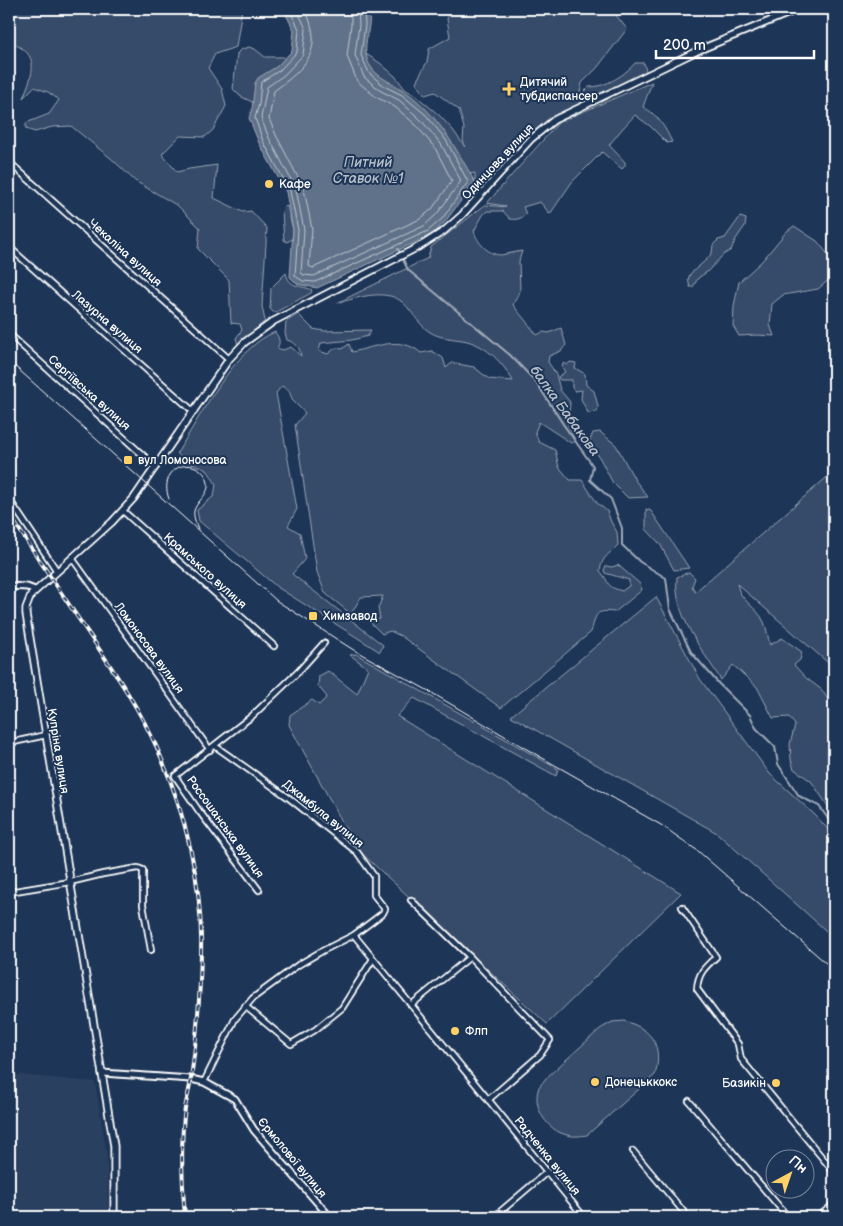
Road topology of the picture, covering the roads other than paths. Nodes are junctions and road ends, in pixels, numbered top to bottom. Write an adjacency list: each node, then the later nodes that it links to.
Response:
1 (799, 9): 5 (main road, Одинцова вулиця)
2 (9, 162): 5 (street, Чекаліна вулиця)
3 (9, 247): 6 (street, Лазурна вулиця)
4 (9, 334): 7 (street, Сергіївська вулиця)
5 (229, 359): 6 (main road, Купріна вулиця)
6 (194, 412): 7 (main road, Купріна вулиця)
7 (156, 467): 9 (main road, Купріна вулиця)
8 (9, 499): 11 (street)
9 (123, 511): 10 (main road, Купріна вулиця); 15 (street, Крамського вулиця)
10 (72, 558): 11 (main road, Купріна вулиця); 18 (street, Ломоносова вулиця)
11 (57, 570): 13 (main road, Купріна вулиця)
12 (9, 586): 13 (street)
13 (35, 590): 16 (main road, Купріна вулиця)
14 (324, 643): 18 (street)
15 (274, 646)
16 (46, 736): 17 (street); 19 (main road, Купріна вулиця)
17 (9, 743)
18 (213, 748): 20 (street, Россошанська вулиця); 24 (street, Джамбула вулиця)
19 (70, 882): 21 (street); 25 (street); 30 (main road, Купріна вулиця)
20 (259, 890)
21 (9, 892)
22 (411, 900): 26 (street)
23 (682, 907): 36 (street)
24 (354, 936): 27 (street); 29 (street)
25 (152, 950)
26 (470, 957): 28 (street); 32 (street)
27 (373, 959): 28 (street); 29 (street)
28 (411, 1005): 32 (street)
29 (245, 1006): 31 (street)
30 (102, 1073): 31 (street, Єрмолової вулиця); 39 (main road, Купріна вулиця)
31 (204, 1082): 38 (street, Єрмолової вулиця)
32 (488, 1100): 35 (street, Радченка вулиця)
33 (689, 1101): 43 (street)
34 (633, 1152): 42 (street)
35 (546, 1172): 40 (street); 41 (street, Радченка вулиця)
36 (834, 1172)
37 (834, 1204): 44 (street)
38 (327, 1216)
39 (114, 1217)
40 (494, 1217)
41 (584, 1217)
42 (688, 1217)
43 (788, 1217)
44 (818, 1217)

